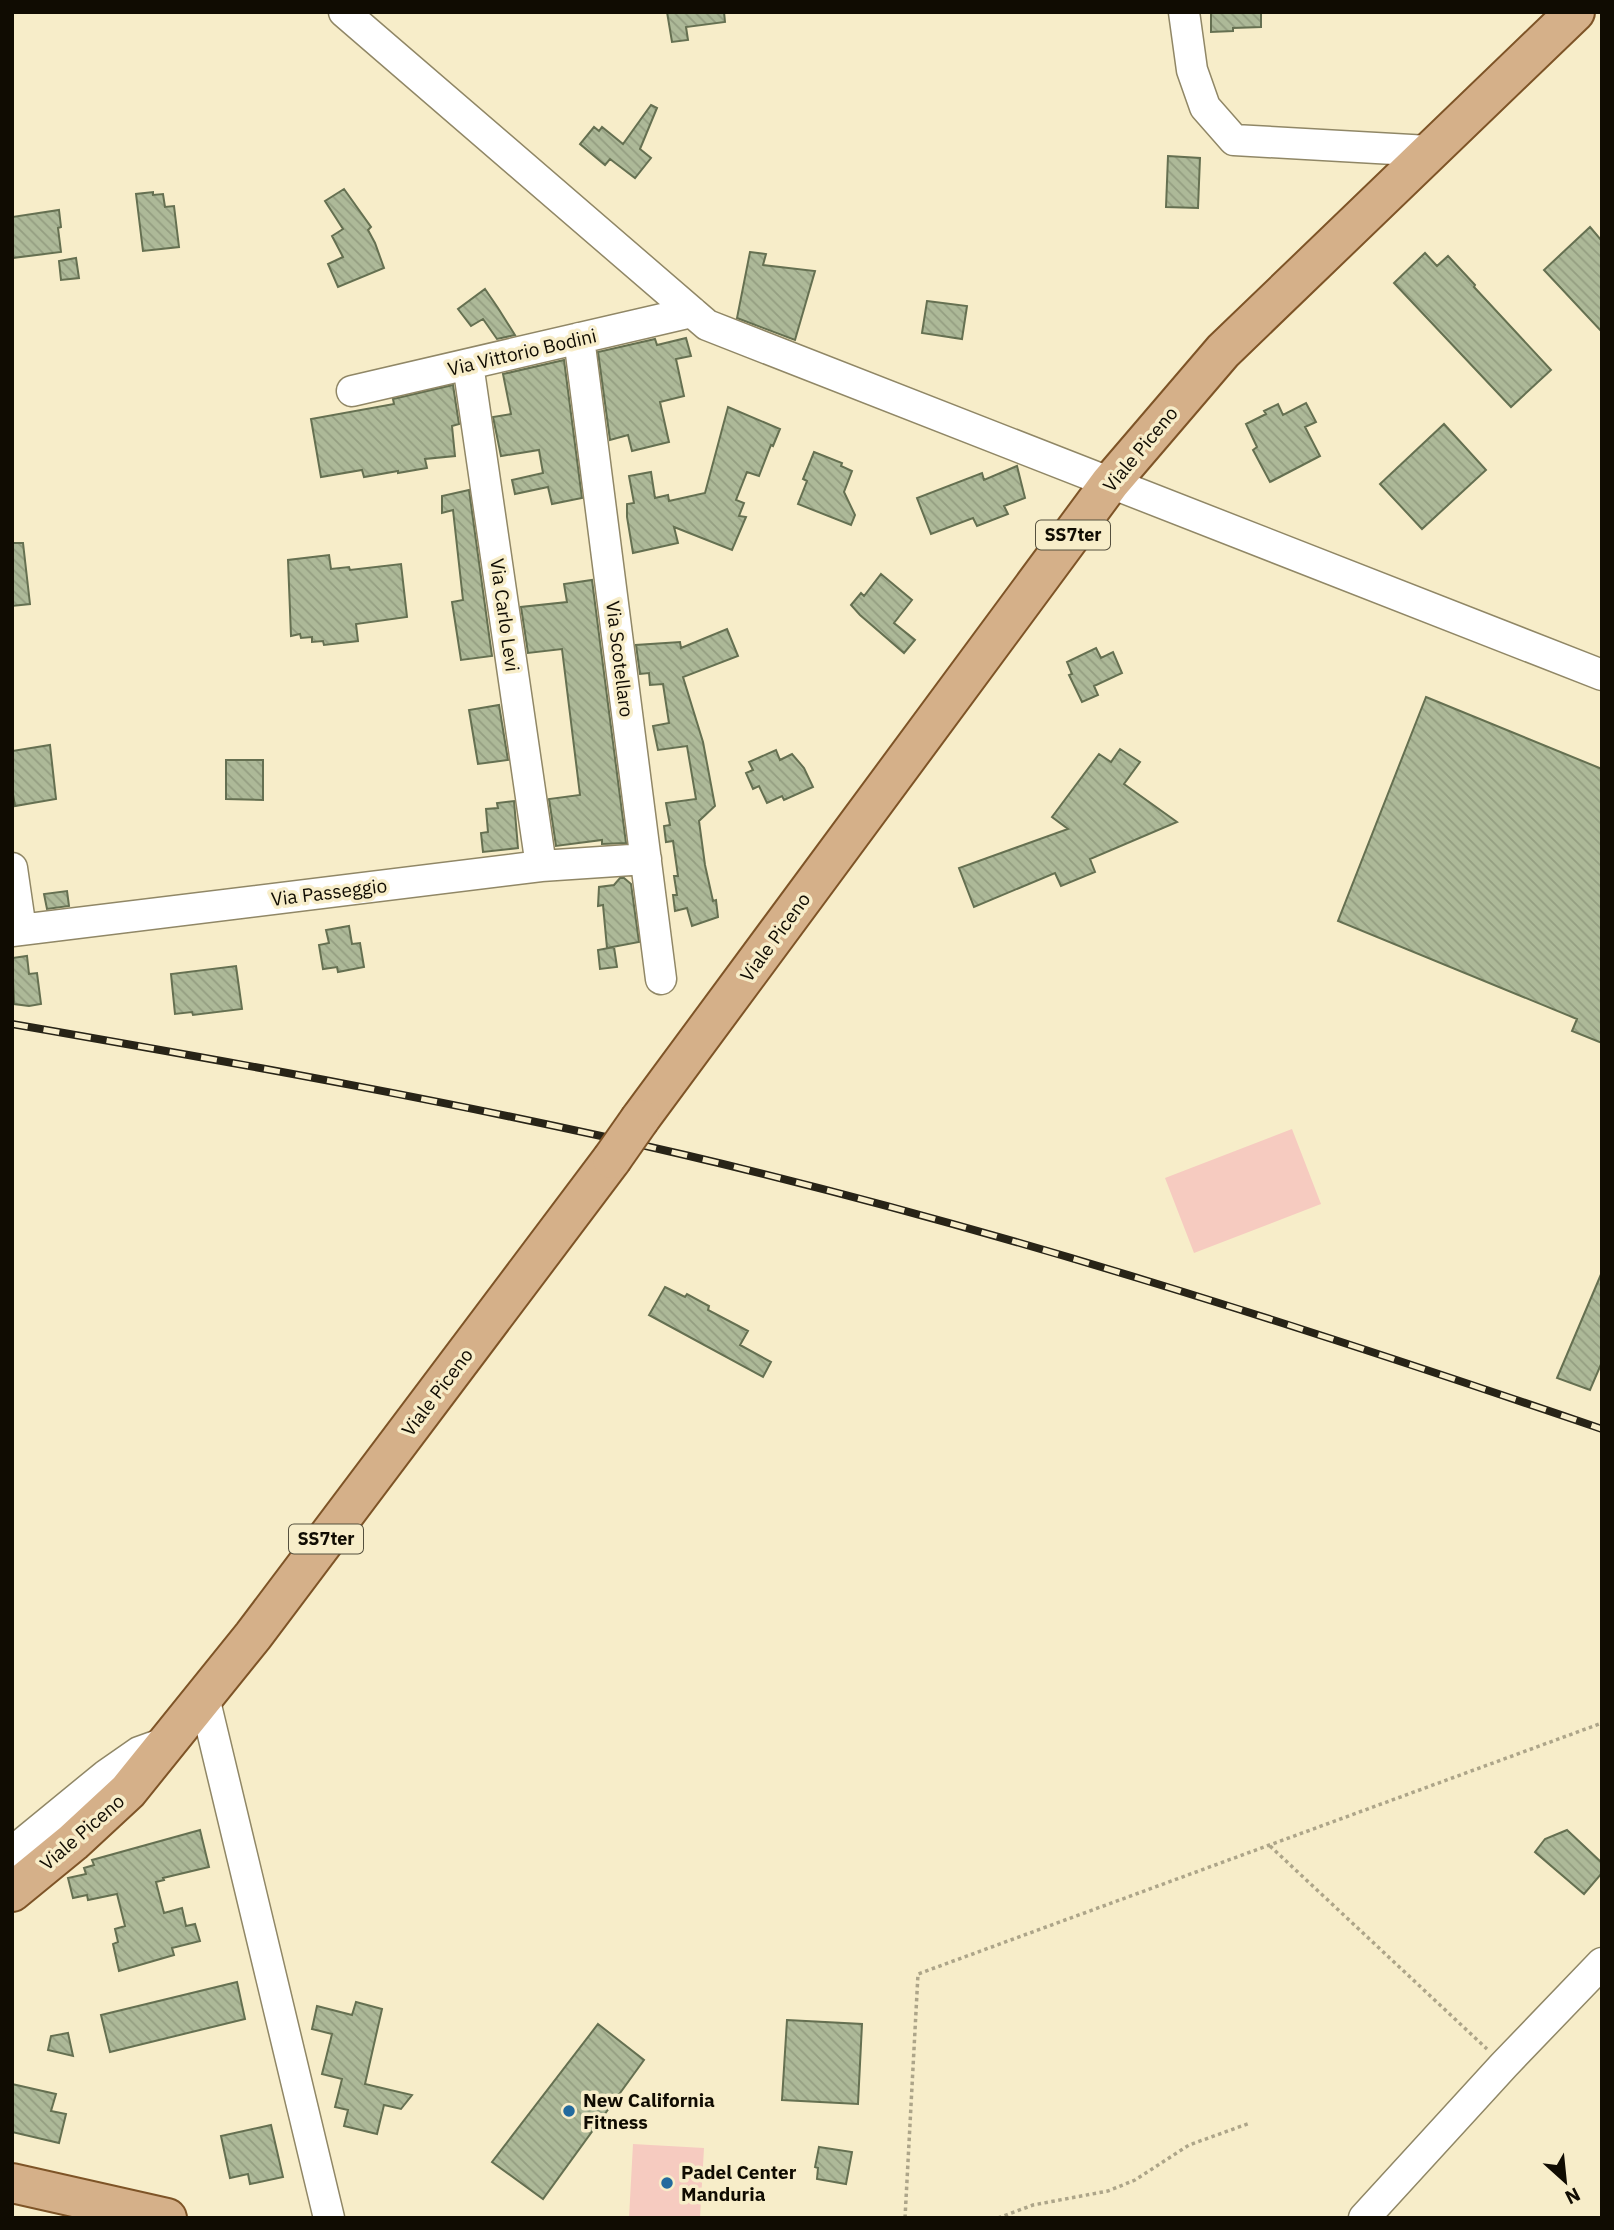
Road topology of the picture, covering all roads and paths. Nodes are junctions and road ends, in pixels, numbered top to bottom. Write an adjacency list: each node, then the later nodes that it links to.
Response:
1 (344, 12): 5 (street)
2 (1184, 12): 4 (street)
3 (1567, 16): 4 (main road, Viale Piceno / SS7ter)
4 (1429, 151): 9 (main road, Viale Piceno / SS7ter)
5 (692, 312): 6 (street, Via Vittorio Bodini); 9 (street)
6 (579, 338): 7 (street, Via Vittorio Bodini); 11 (street, Via Scotellaro)
7 (468, 364): 8 (street, Via Vittorio Bodini); 12 (street, Via Carlo Levi)
8 (352, 391)
9 (1110, 483): 10 (street); 16 (main road, Viale Piceno / SS7ter, bridge)
10 (1602, 675)
11 (646, 859): 12 (street, Via Passeggio); 15 (street, Via Scotellaro)
12 (541, 866): 14 (street, Via Passeggio)
13 (12, 868): 14 (street)
14 (16, 930)
15 (662, 979)
16 (204, 1697): 18 (main road, Viale Piceno / SS7ter); 27 (street)
17 (1602, 1723): 19 (path)
18 (168, 1742): 20 (street); 21 (main road, Viale Piceno / SS7ter)
19 (1270, 1846): 23 (path); 28 (path)
20 (12, 1852)
21 (12, 1892)
22 (1602, 1963): 23 (street)
23 (1504, 2065): 30 (street)
24 (1250, 2123): 29 (path)
25 (12, 2183): 26 (main road)
26 (167, 2218)
27 (329, 2218)
28 (905, 2218)
29 (998, 2218)
30 (1364, 2218)

